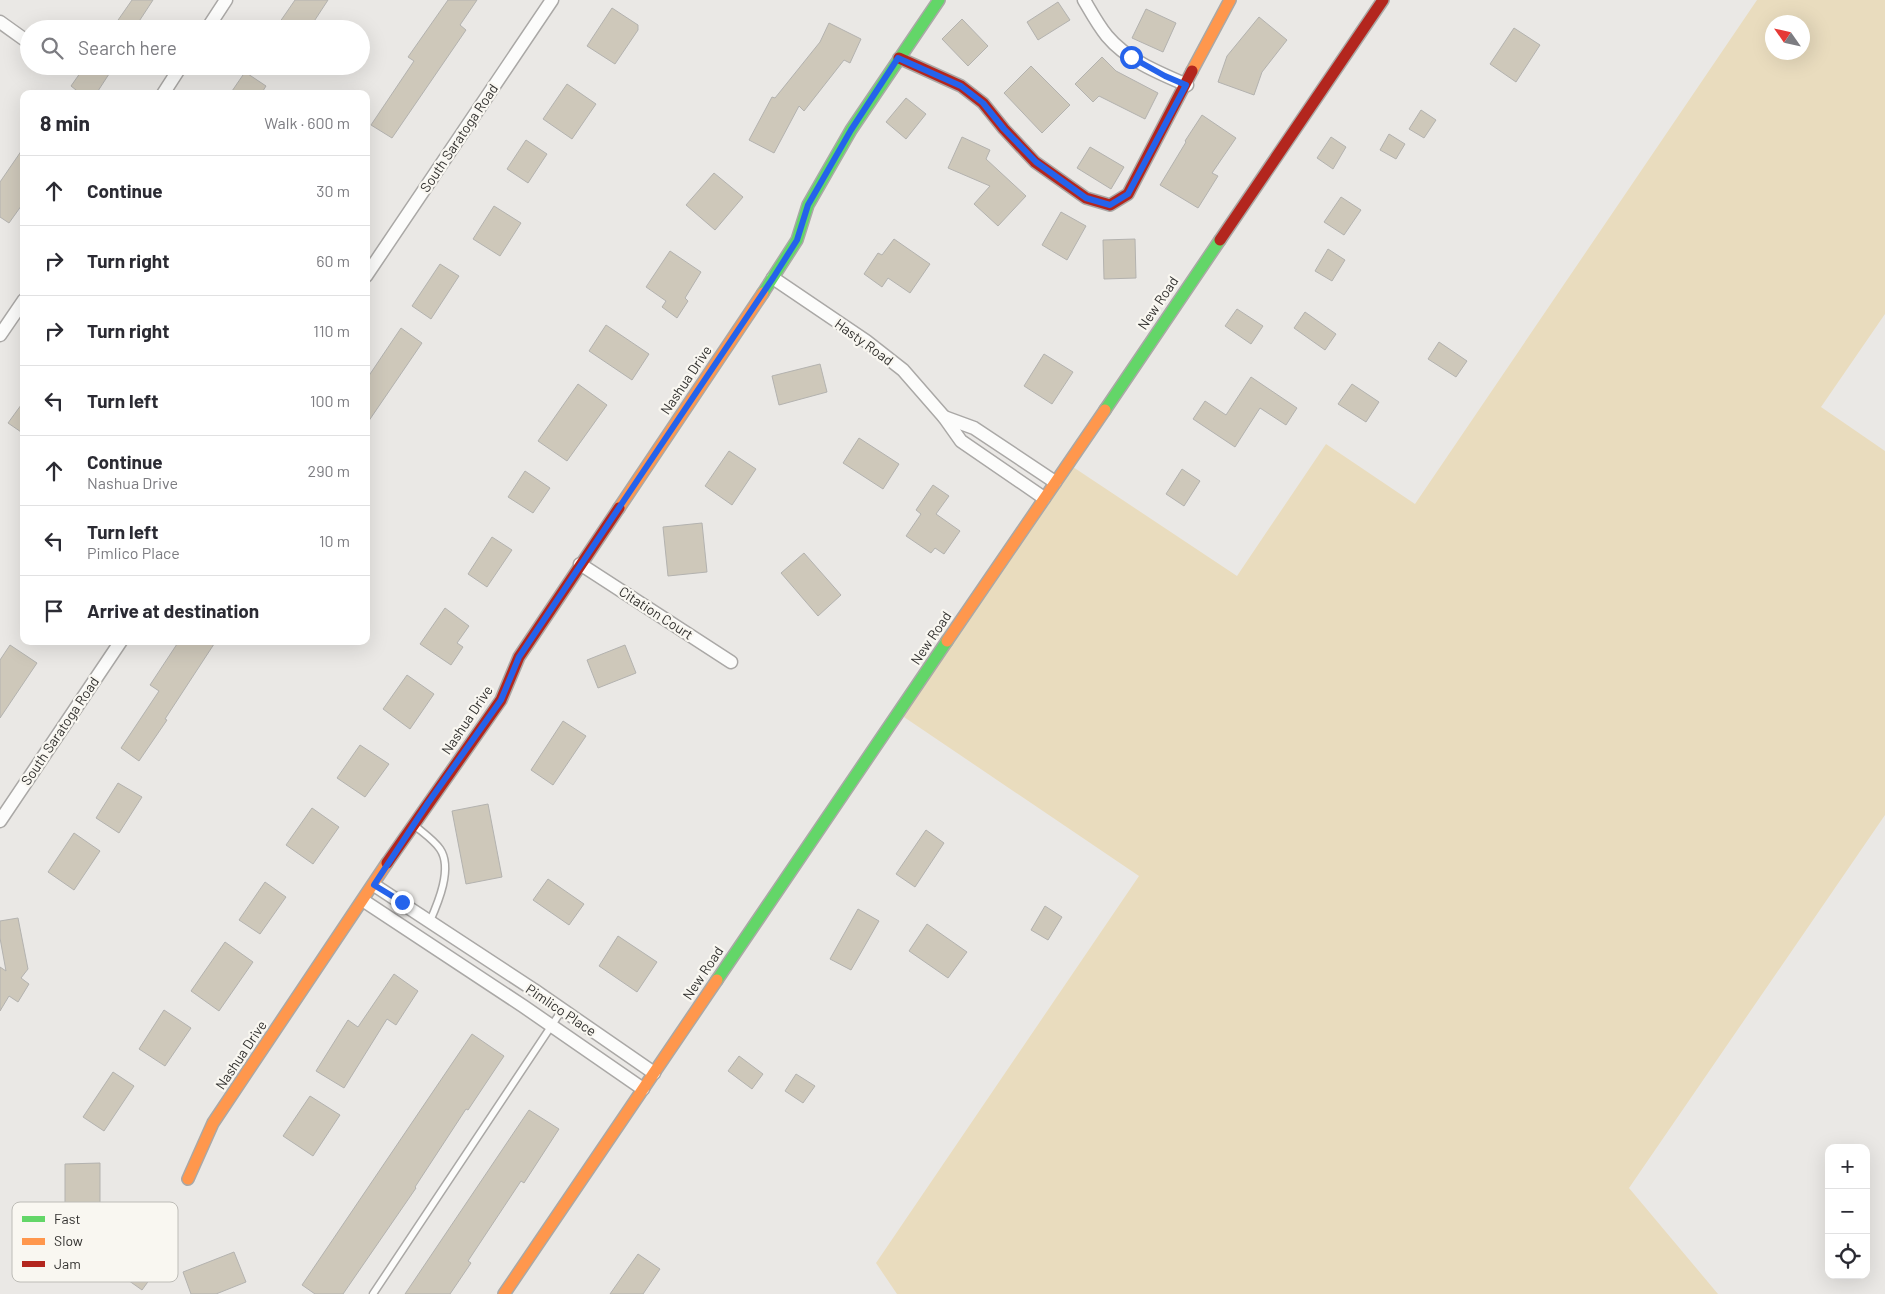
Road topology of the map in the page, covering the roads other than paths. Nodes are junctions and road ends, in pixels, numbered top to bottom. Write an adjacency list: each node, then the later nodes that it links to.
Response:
1 (226, 0): 7 (street)
2 (552, 0): 14 (street, South Saratoga Road)
3 (939, 0): 10 (street, Nashua Drive)
4 (1084, 0): 12 (street)
5 (1230, 0): 12 (street)
6 (1383, 0): 19 (street, New Road)
7 (212, 20)
8 (0, 22): 9 (street)
9 (20, 36)
10 (898, 58): 12 (street); 15 (street, Nashua Drive)
11 (175, 75): 13 (street)
12 (1186, 85)
13 (166, 90)
14 (370, 270)
15 (773, 278): 18 (street, Hasty Road); 21 (street, Nashua Drive)
16 (20, 306): 17 (street)
17 (0, 335)
18 (944, 417): 19 (street, Hasty Road); 20 (street, Hasty Road)
19 (1055, 482): 20 (street, New Road)
20 (1044, 498): 33 (street, New Road)
21 (580, 564): 23 (street, Citation Court); 25 (street, Nashua Drive)
22 (118, 645): 24 (street, South Saratoga Road)
23 (731, 662)
24 (0, 821)
25 (414, 825): 26 (street, Nashua Drive); 28 (lane)
26 (374, 885): 27 (street, Nashua Drive); 28 (street, Pimlico Place)
27 (364, 900): 30 (street, Pimlico Place); 35 (street, Nashua Drive)
28 (430, 921): 29 (street, Pimlico Place)
29 (468, 947): 30 (street); 31 (street, Pimlico Place)
30 (458, 962): 32 (street, Pimlico Place)
31 (562, 1010): 32 (lane); 33 (street, Pimlico Place)
32 (552, 1026): 34 (street, Pimlico Place); 36 (lane)
33 (654, 1073): 34 (street, New Road)
34 (643, 1089): 37 (street, New Road)
35 (188, 1179)
36 (373, 1294)
37 (504, 1294)

